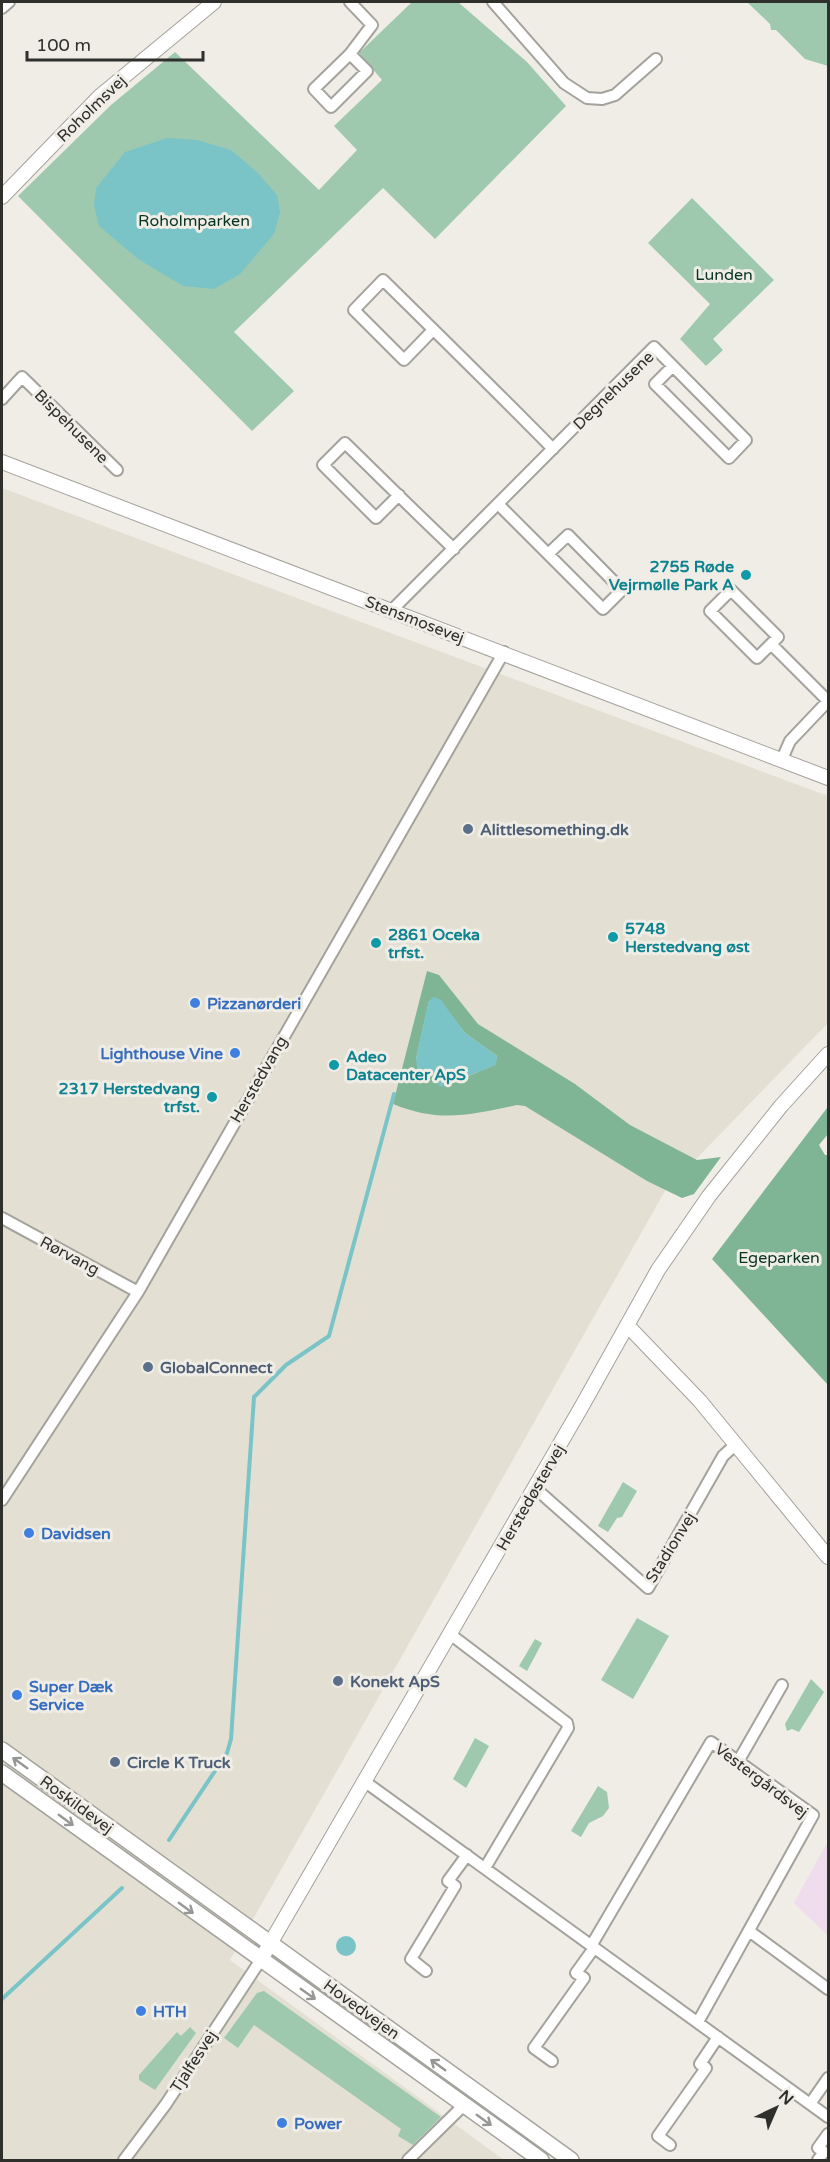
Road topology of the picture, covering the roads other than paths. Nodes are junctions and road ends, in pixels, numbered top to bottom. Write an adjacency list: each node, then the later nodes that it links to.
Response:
1 (9, 2): 5 (street)
2 (214, 2): 8 (street, Roholmsvej)
3 (350, 2): 6 (street)
4 (493, 2): 7 (street)
5 (2, 8)
6 (350, 54): 6 (street)
7 (656, 59)
8 (2, 197)
9 (434, 330): 9 (street); 12 (street)
10 (673, 366): 10 (street, Degnehusene); 12 (street, Degnehusene)
11 (2, 399): 14 (street, Bispehusene)
12 (553, 448): 16 (street, Degnehusene)
13 (2, 462): 19 (street, Stensmosevej)
14 (117, 470)
15 (399, 495): 15 (street); 17 (street)
16 (498, 504): 17 (street, Degnehusene); 18 (street)
17 (454, 549): 19 (street, Degnehusene)
18 (548, 554): 18 (street)
19 (392, 610): 21 (street, Stensmosevej)
20 (771, 644): 20 (street); 22 (street)
21 (504, 652): 23 (street, Stensmosevej); 27 (street, Herstedvang)
22 (828, 701): 23 (street)
23 (782, 759): 24 (street, Stensmosevej)
24 (828, 778)
25 (828, 1054): 28 (street, Herstedøstervej)
26 (2, 1218): 27 (street, Rørvang)
27 (138, 1292): 31 (street, Herstedvang)
28 (627, 1325): 29 (street); 30 (street, Herstedøstervej)
29 (735, 1445): 30 (street, Stadionvej); 32 (street)
30 (534, 1488): 33 (street, Herstedøstervej)
31 (2, 1500)
32 (828, 1557)
33 (450, 1635): 38 (street, Herstedøstervej); 41 (street)
34 (782, 1685): 36 (street)
35 (2, 1750): 40 (main road, Roskildevej, one-way to 35)
36 (739, 1760): 43 (street, Vestergårdsvej); 45 (street, Vestergårdsvej)
37 (2, 1773): 42 (main road, Roskildevej, one-way to 42)
38 (364, 1781): 39 (street); 44 (street, Herstedøstervej)
39 (467, 1856): 41 (street); 47 (street)
40 (153, 1858): 44 (main road, Hovedvejen)
41 (485, 1868): 45 (street)
42 (139, 1873): 46 (main road, Hovedvejen, one-way to 46)
43 (749, 1931): 48 (street); 49 (street, Vestergårdsvej)
44 (271, 1943): 46 (street, Herstedøstervej); 61 (main road, Hovedvejen, one-way to 44)
45 (593, 1947): 49 (street); 51 (street, Vestergårdsvej)
46 (260, 1961): 54 (main road, Hovedvejen, one-way to 54); 58 (street, Tjalfesvej)
47 (426, 1971)
48 (828, 1989)
49 (698, 2022): 50 (street)
50 (718, 2037): 53 (street); 57 (street)
51 (552, 2061)
52 (828, 2078): 53 (street)
53 (810, 2104): 55 (street)
54 (464, 2105): 59 (street); 60 (main road, Hovedvejen, one-way to 60)
55 (828, 2117)
56 (828, 2134): 62 (street)
57 (670, 2145)
58 (124, 2160)
59 (408, 2160)
60 (541, 2160)
61 (571, 2160)
62 (818, 2160)

